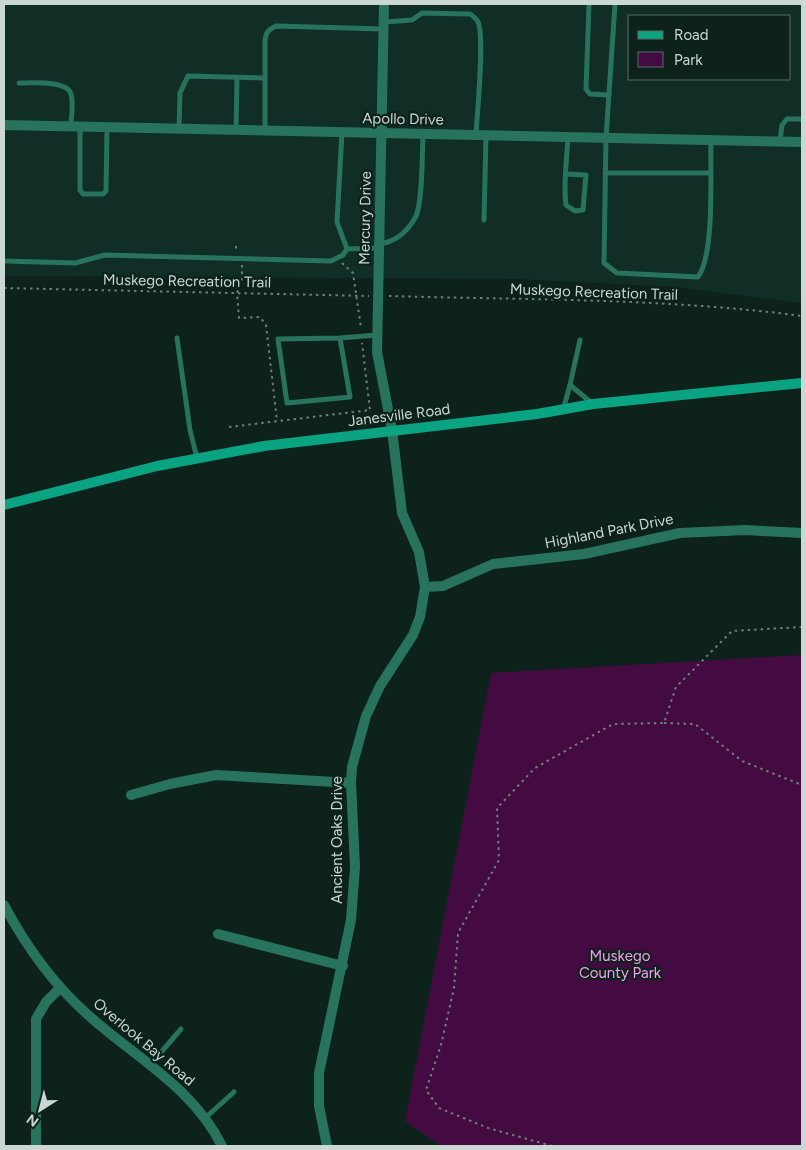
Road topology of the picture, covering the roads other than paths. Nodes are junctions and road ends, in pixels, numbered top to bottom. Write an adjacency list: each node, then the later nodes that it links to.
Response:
1 (384, 4): 4 (street, Mercury Drive)
2 (589, 4): 8 (lane)
3 (615, 4): 8 (lane)
4 (384, 26): 6 (lane); 17 (street, Mercury Drive); 19 (lane)
5 (236, 78): 6 (lane); 13 (lane); 14 (lane)
6 (265, 78): 15 (lane)
7 (19, 82): 11 (lane)
8 (609, 95): 21 (lane)
9 (802, 119): 23 (lane)
10 (4, 125): 11 (street, Apollo Drive)
11 (76, 126): 12 (street, Apollo Drive); 12 (lane)
12 (107, 127): 13 (street, Apollo Drive)
13 (179, 129): 14 (street, Apollo Drive)
14 (236, 130): 15 (street, Apollo Drive)
15 (265, 130): 16 (street, Apollo Drive)
16 (342, 132): 17 (street, Apollo Drive); 30 (lane)
17 (381, 133): 18 (street, Apollo Drive); 29 (street, Mercury Drive)
18 (423, 134): 19 (street, Apollo Drive); 29 (lane)
19 (481, 135): 20 (street, Apollo Drive); 28 (lane)
20 (568, 137): 21 (street, Apollo Drive); 27 (lane)
21 (606, 138): 22 (street, Apollo Drive); 25 (lane)
22 (711, 141): 23 (street, Apollo Drive); 26 (lane)
23 (780, 142): 24 (street, Apollo Drive)
24 (802, 142)
25 (606, 173): 26 (lane); 26 (lane)
26 (710, 173)
27 (566, 174): 27 (lane)
28 (484, 220)
29 (379, 246): 30 (lane); 32 (street, Mercury Drive)
30 (347, 249): 31 (lane)
31 (4, 261)
32 (377, 334): 34 (lane); 40 (street, Mercury Drive)
33 (176, 338): 41 (lane)
34 (340, 338): 34 (lane)
35 (580, 340): 37 (lane)
36 (802, 383): 38 (main road, Janesville Road)
37 (570, 385): 38 (lane); 39 (lane)
38 (593, 404): 39 (main road, Janesville Road)
39 (563, 410): 40 (main road, Janesville Road)
40 (392, 430): 41 (main road, Janesville Road); 44 (street, Ancient Oaks Drive)
41 (197, 458): 42 (main road, Janesville Road)
42 (4, 505)
43 (802, 533): 44 (street, Highland Park Drive)
44 (425, 586): 45 (street, Ancient Oaks Drive)
45 (351, 783): 46 (street); 49 (street, Ancient Oaks Drive)
46 (131, 795)
47 (4, 905): 50 (street, Overlook Bay Road)
48 (218, 934): 49 (street)
49 (343, 966): 57 (street, Ancient Oaks Drive)
50 (60, 988): 52 (street, Overlook Bay Road); 55 (street)
51 (181, 1029): 52 (lane)
52 (151, 1064): 54 (street, Overlook Bay Road)
53 (234, 1092): 54 (lane)
54 (205, 1118): 56 (street, Overlook Bay Road)
55 (36, 1146)
56 (222, 1146)
57 (327, 1146)

